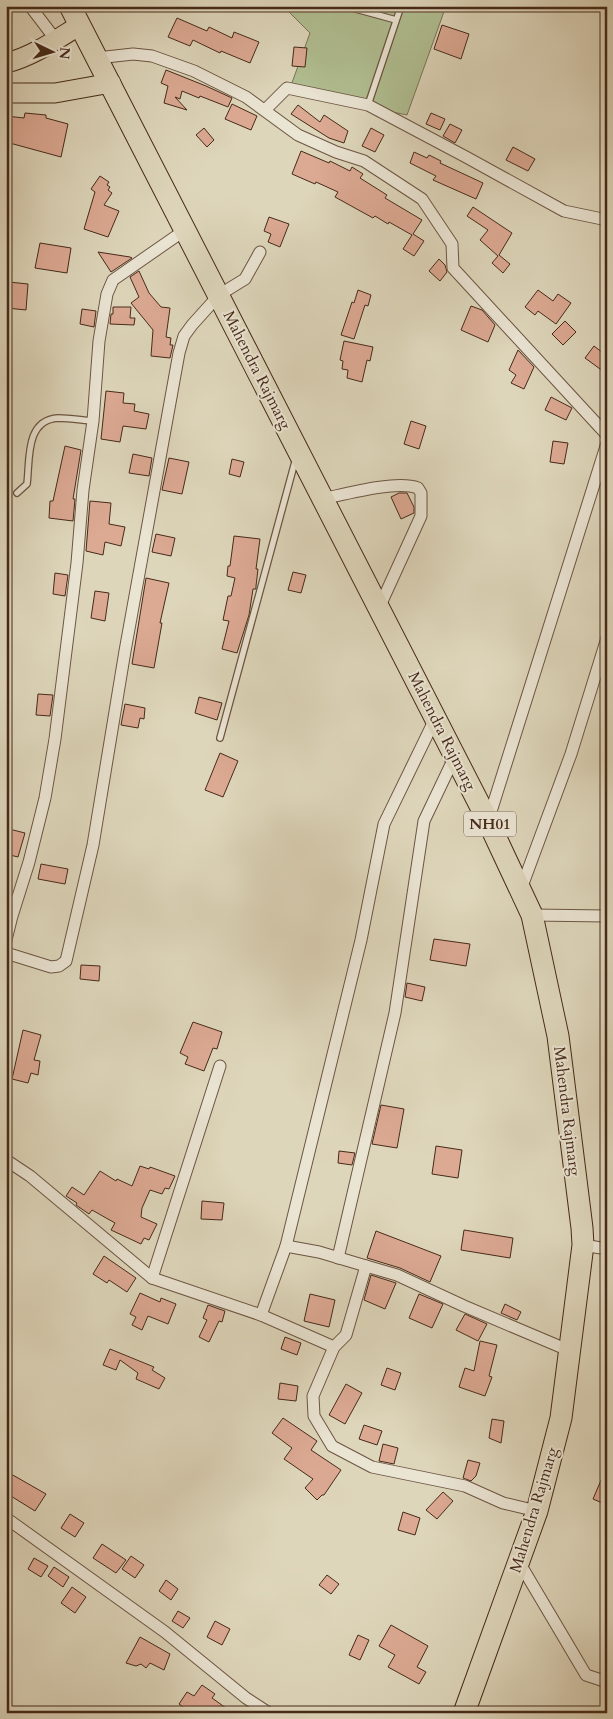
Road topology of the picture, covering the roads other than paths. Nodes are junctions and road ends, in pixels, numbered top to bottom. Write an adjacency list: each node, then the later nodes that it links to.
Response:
1 (30, 6): 7 (street)
2 (70, 6): 6 (highway, Mahendra Rajmarg / NH01)
3 (345, 6): 5 (lane)
4 (401, 6): 5 (lane)
5 (396, 20): 12 (lane)
6 (80, 25): 7 (main road); 8 (highway, Mahendra Rajmarg / NH01)
7 (56, 40): 9 (main road)
8 (97, 58): 10 (highway, Mahendra Rajmarg / NH01); 13 (street)
9 (6, 63)
10 (110, 83): 11 (main road); 15 (highway, Mahendra Rajmarg / NH01)
11 (6, 92)
12 (368, 105): 13 (street); 14 (street)
13 (265, 110): 19 (street)
14 (607, 220)
15 (185, 230): 17 (highway, Mahendra Rajmarg / NH01); 18 (street)
16 (260, 252): 17 (street)
17 (219, 295): 21 (highway, Mahendra Rajmarg / NH01); 34 (street)
18 (93, 421): 22 (lane); 33 (street)
19 (607, 435)
20 (607, 443): 29 (street)
21 (298, 451): 23 (highway, Mahendra Rajmarg / NH01); 27 (lane)
22 (17, 493)
23 (322, 499): 24 (highway, Mahendra Rajmarg / NH01); 24 (street)
24 (379, 609): 26 (highway, Mahendra Rajmarg / NH01)
25 (607, 638): 30 (street)
26 (435, 718): 28 (highway, Mahendra Rajmarg / NH01); 38 (street)
27 (220, 738)
28 (455, 756): 29 (highway, Mahendra Rajmarg / NH01); 40 (street)
29 (488, 821): 30 (highway, Mahendra Rajmarg / NH01)
30 (520, 890): 31 (highway, Mahendra Rajmarg / NH01)
31 (532, 915): 32 (street); 37 (highway, Mahendra Rajmarg / NH01)
32 (607, 916)
33 (6, 940)
34 (6, 953)
35 (220, 1066): 42 (street)
36 (6, 1160): 42 (street)
37 (582, 1245): 39 (street); 45 (highway, Mahendra Rajmarg / NH01)
38 (286, 1246): 40 (street); 43 (street)
39 (607, 1249)
40 (338, 1258): 41 (street)
41 (366, 1266): 44 (street); 45 (street)
42 (152, 1278): 43 (street)
43 (261, 1315): 44 (street)
44 (334, 1347): 46 (street)
45 (568, 1350): 46 (highway, Mahendra Rajmarg / NH01)
46 (538, 1511): 48 (highway, Mahendra Rajmarg / NH01)
47 (6, 1518): 50 (street)
48 (519, 1562): 49 (street); 51 (highway, Mahendra Rajmarg / NH01)
49 (607, 1682)
50 (269, 1713)
51 (464, 1713)

